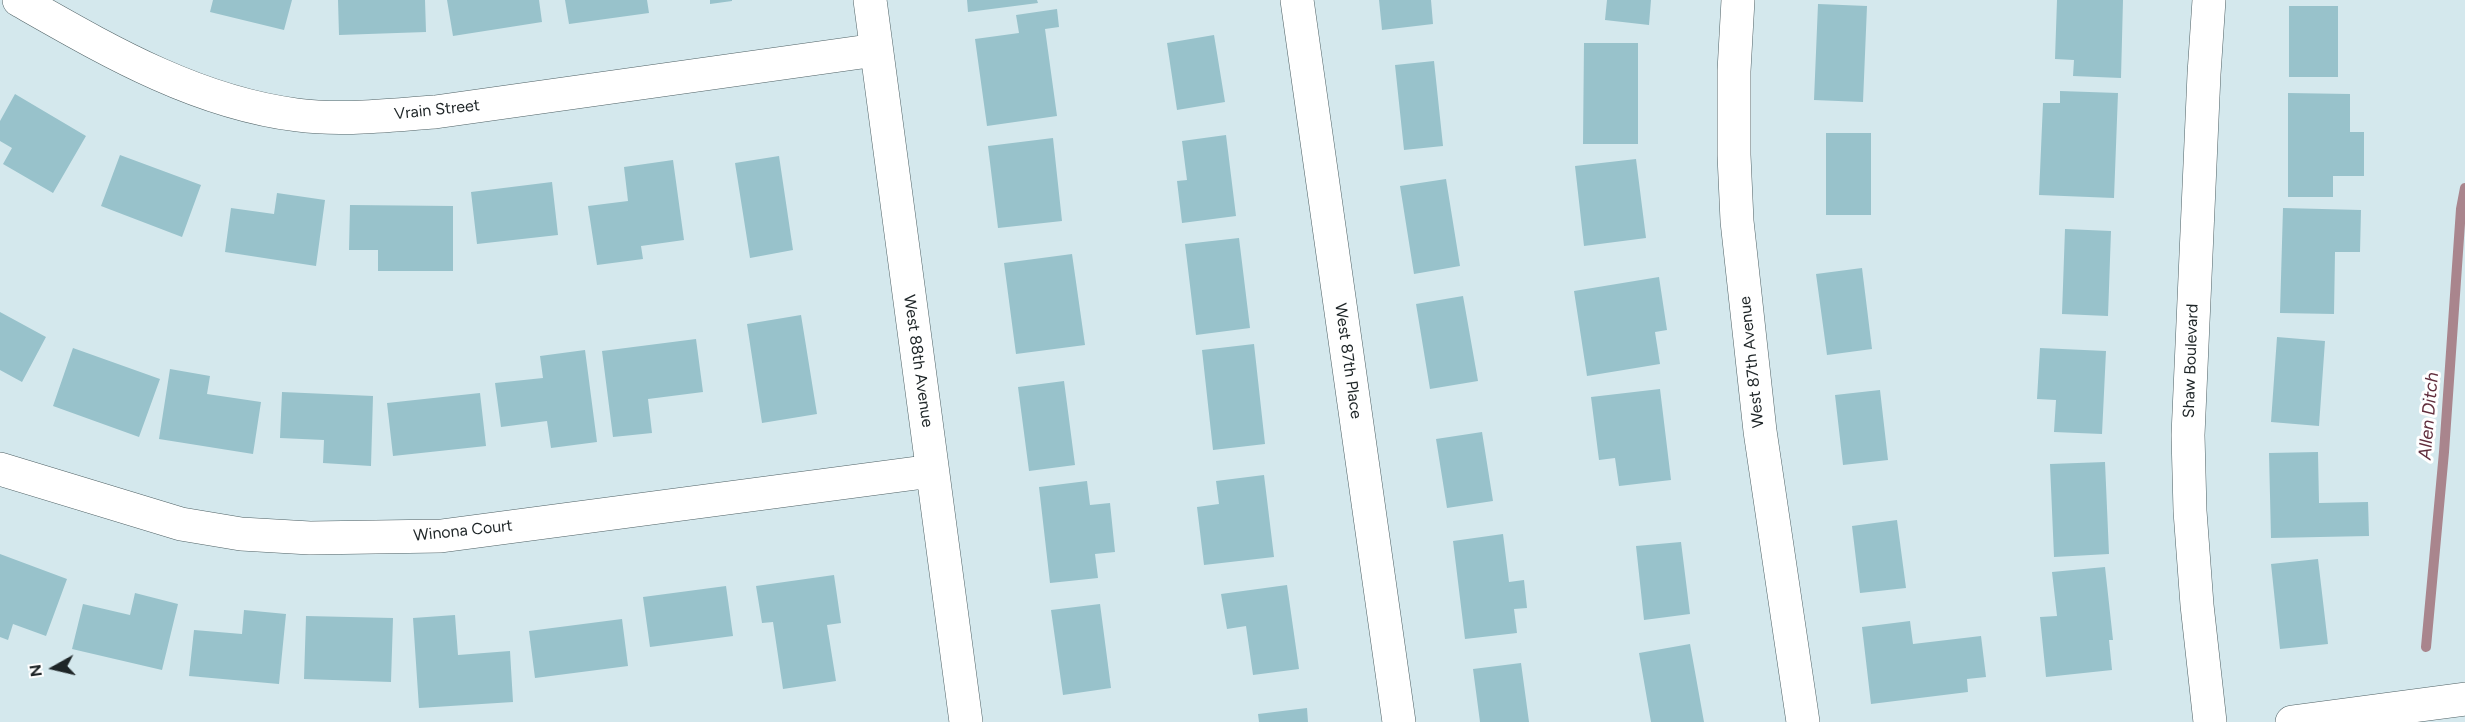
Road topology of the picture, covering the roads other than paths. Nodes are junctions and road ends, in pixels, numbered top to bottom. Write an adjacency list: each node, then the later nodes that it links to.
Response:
1 (19, 0): 6 (street, Vrain Street)
2 (870, 0): 6 (street, West 88th Avenue)
3 (1297, 0): 11 (street, West 87th Place)
4 (1738, 0): 12 (street, West 87th Avenue)
5 (2209, 0): 13 (street, Shaw Boulevard)
6 (876, 50): 8 (street, West 88th Avenue)
7 (0, 469): 8 (street, Winona Court)
8 (932, 471): 10 (street, West 88th Avenue)
9 (2465, 699): 14 (street)
10 (966, 722)
11 (1399, 722)
12 (1803, 722)
13 (2210, 722)
14 (2292, 722)

